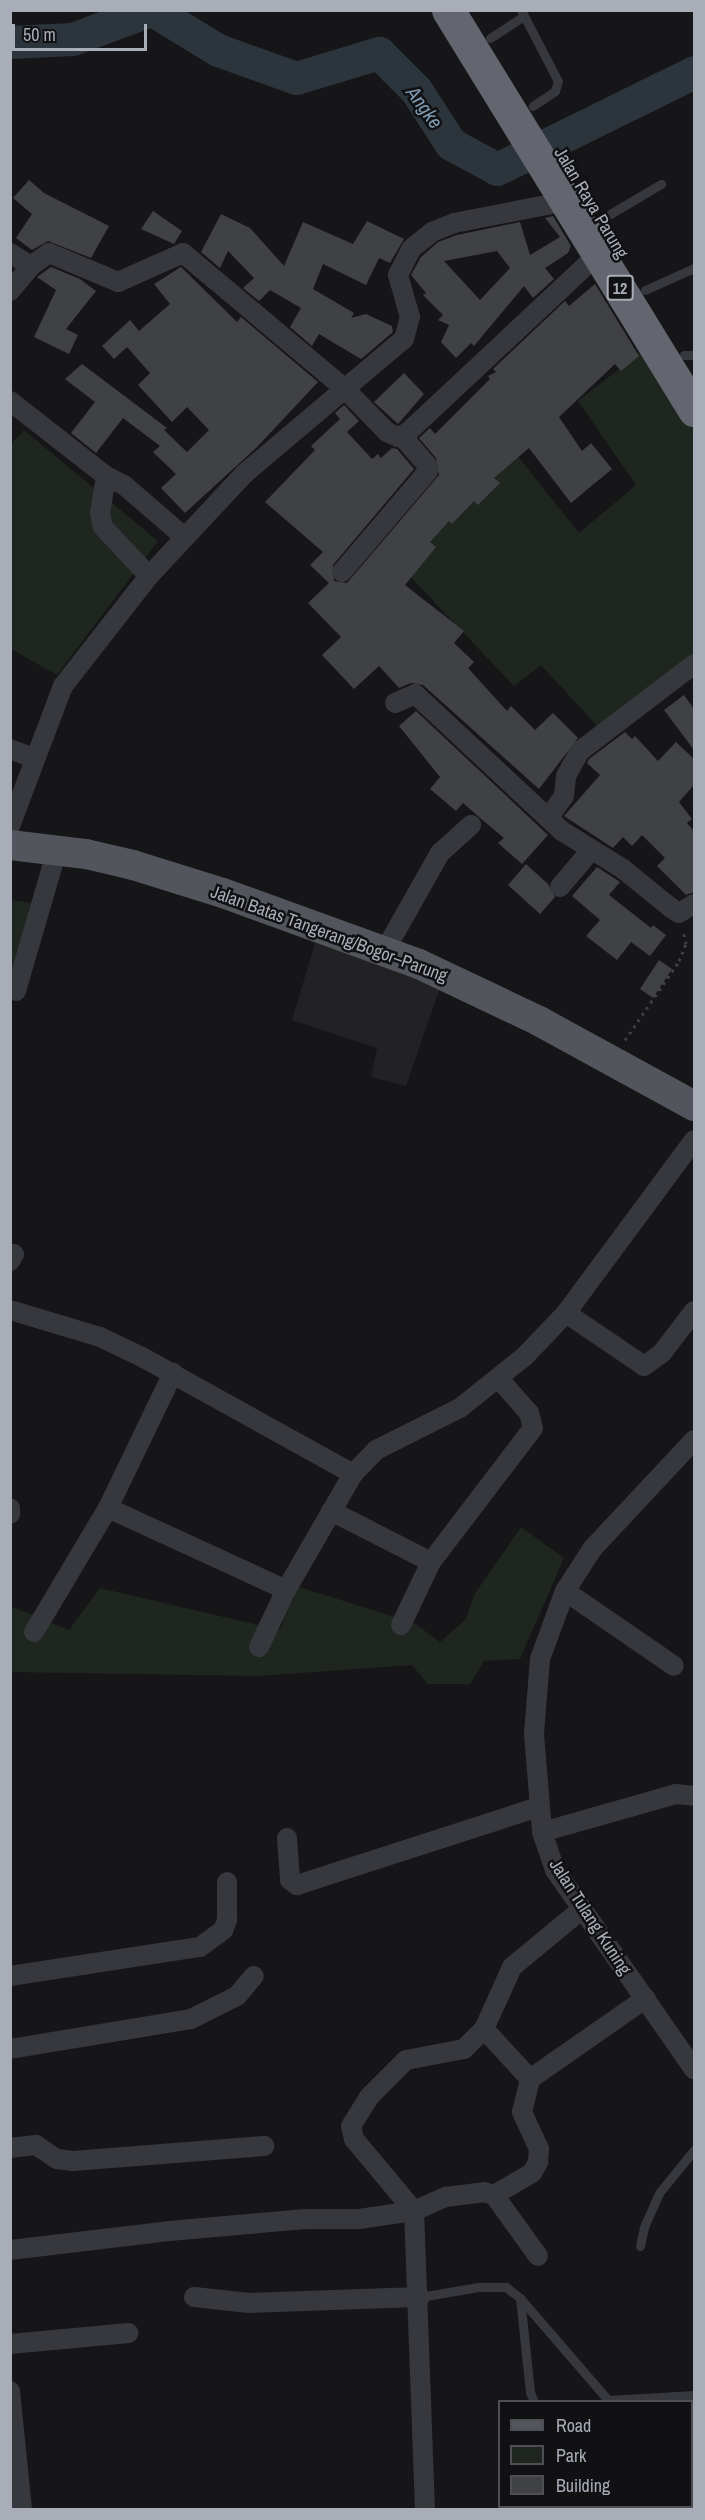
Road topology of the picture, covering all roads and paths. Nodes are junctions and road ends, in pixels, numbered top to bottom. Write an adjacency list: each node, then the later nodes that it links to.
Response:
1 (448, 10): 5 (highway, 12)
2 (472, 10): 4 (highway, 12)
3 (523, 13): 4 (lane); 5 (lane)
4 (490, 38): 5 (highway, 12)
5 (535, 123): 6 (highway, Jalan Raya Parung / 12)
6 (554, 161): 8 (highway, Jalan Raya Parung / 12); 9 (highway, Jalan Raya Parung / 12)
7 (661, 184): 9 (lane)
8 (567, 201): 11 (highway, Jalan Raya Parung / 12); 17 (street)
9 (600, 220): 14 (highway, Jalan Raya Parung / 12)
10 (10, 253): 12 (street)
11 (598, 254): 19 (highway, Jalan Raya Parung / 12); 20 (street)
12 (31, 266): 15 (street); 17 (street)
13 (694, 267): 14 (lane)
14 (645, 290): 16 (highway, Jalan Raya Parung / 12)
15 (10, 291)
16 (691, 362)
17 (344, 388): 20 (street); 22 (street)
18 (10, 400): 21 (street)
19 (694, 410)
20 (402, 436): 23 (street)
21 (106, 476): 22 (street); 24 (street)
22 (183, 536): 24 (street)
23 (342, 572)
24 (149, 576): 28 (street)
25 (694, 664): 29 (street)
26 (395, 703): 29 (street)
27 (10, 749): 28 (street)
28 (34, 758): 31 (street)
29 (548, 818): 34 (street)
30 (471, 825): 37 (street)
31 (10, 826)
32 (10, 845): 33 (main road, Jalan Batas Tangerang/Bogor–Parung)
33 (57, 850): 37 (main road, Jalan Batas Tangerang/Bogor–Parung); 38 (street)
34 (591, 850): 35 (street); 36 (street)
35 (560, 887)
36 (687, 909): 39 (path)
37 (384, 952): 39 (main road, Jalan Batas Tangerang/Bogor–Parung)
38 (16, 991)
39 (608, 1059): 40 (main road, Jalan Batas Tangerang/Bogor–Parung)
40 (694, 1106)
41 (694, 1140): 44 (street)
42 (10, 1310): 45 (street)
43 (694, 1311): 44 (street)
44 (566, 1313): 46 (street)
45 (173, 1373): 48 (street); 50 (street)
46 (499, 1379): 48 (street); 53 (street)
47 (694, 1440): 55 (street, Jalan Tulang Kuning)
48 (352, 1474): 51 (street)
49 (10, 1508): 52 (street)
50 (108, 1508): 54 (street); 57 (street)
51 (331, 1511): 53 (street); 54 (street)
52 (10, 1514)
53 (431, 1562): 56 (street)
54 (285, 1590): 58 (street)
55 (564, 1591): 59 (street); 61 (street, Jalan Tulang Kuning)
56 (401, 1625)
57 (34, 1632)
58 (259, 1647)
59 (674, 1666)
60 (694, 1796): 62 (street)
61 (539, 1807): 62 (street, Jalan Tulang Kuning); 63 (street)
62 (542, 1833): 65 (street, Jalan Tulang Kuning)
63 (287, 1838)
64 (227, 1882): 67 (street)
65 (582, 1909): 68 (street, Jalan Tulang Kuning); 69 (street)
66 (255, 1976): 70 (street)
67 (10, 1977)
68 (646, 1998): 71 (street, Jalan Tulang Kuning); 72 (street)
69 (484, 2029): 72 (street); 77 (street)
70 (10, 2049)
71 (694, 2068)
72 (530, 2079): 76 (street)
73 (264, 2146): 74 (street)
74 (10, 2148)
75 (694, 2150): 78 (lane)
76 (494, 2195): 77 (street); 80 (street)
77 (414, 2211): 79 (street); 82 (street)
78 (640, 2246)
79 (10, 2250)
80 (538, 2256)
81 (194, 2297): 82 (street)
82 (420, 2297): 83 (lane); 92 (street)
83 (520, 2298): 88 (lane); 89 (lane)
84 (128, 2334): 85 (street)
85 (10, 2344)
86 (10, 2391): 91 (street)
87 (694, 2395): 90 (lane)
88 (533, 2400)
89 (604, 2400)
90 (620, 2400)
91 (22, 2510)
92 (425, 2510)

